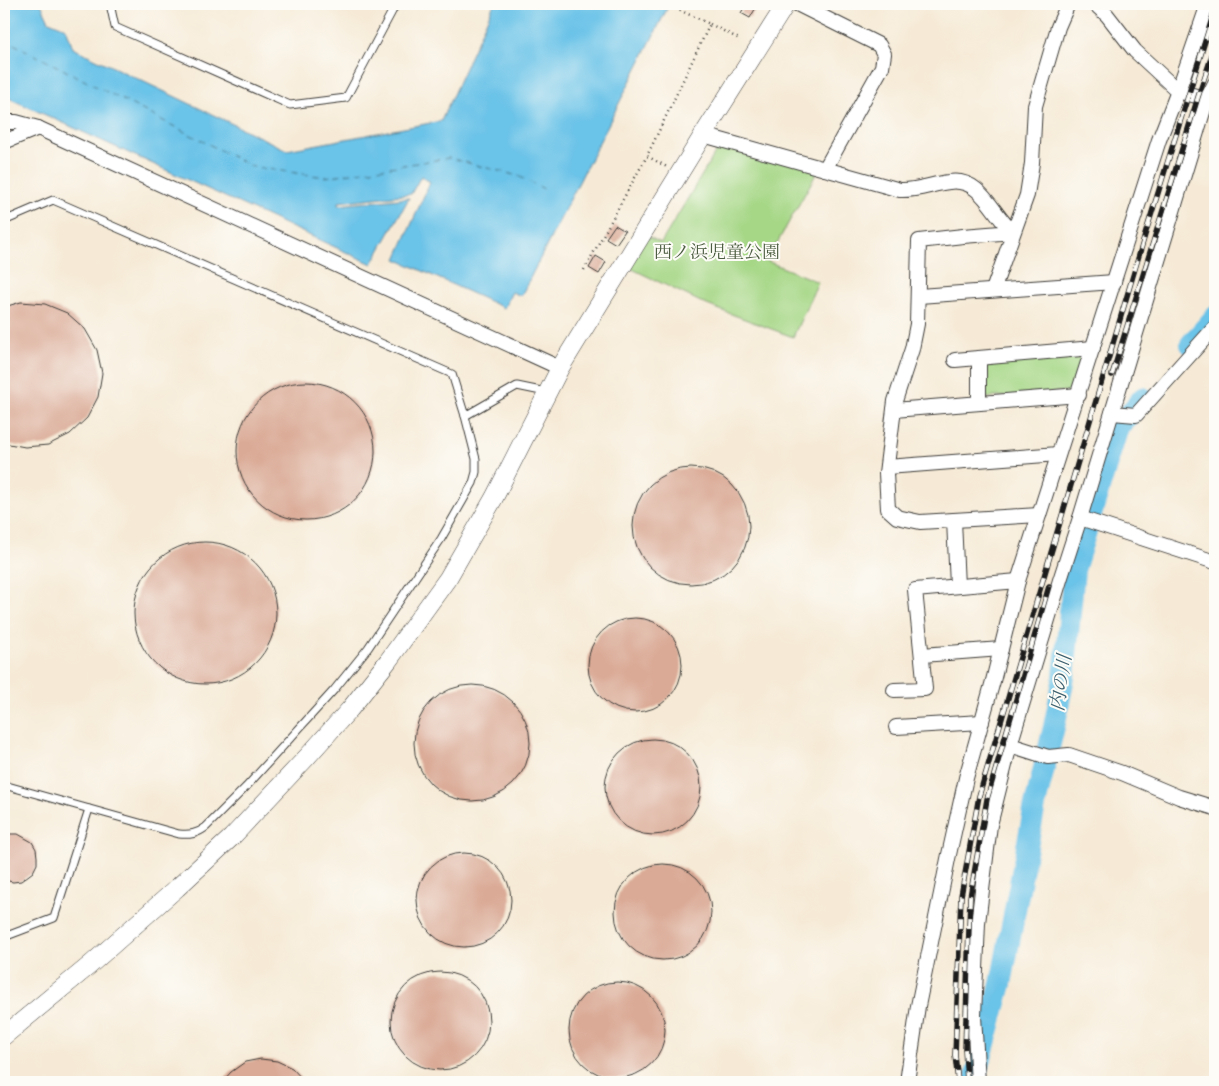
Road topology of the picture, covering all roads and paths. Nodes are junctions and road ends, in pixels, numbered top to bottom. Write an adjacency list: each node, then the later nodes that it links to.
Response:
1 (110, 4): 2 (lane)
2 (396, 4)
3 (666, 4): 9 (path)
4 (786, 4): 16 (street)
5 (797, 4): 19 (street)
6 (1068, 4): 22 (street)
7 (1095, 4): 12 (street)
8 (1208, 4): 12 (street)
9 (710, 24): 10 (path); 18 (path)
10 (741, 40)
11 (1215, 83): 13 (street)
12 (1178, 91): 13 (street); 24 (street)
13 (1207, 99): 36 (street)
14 (4, 122): 15 (street)
15 (38, 128): 17 (street); 31 (street)
16 (703, 135): 19 (street); 20 (street)
17 (4, 142)
18 (647, 156): 20 (path); 23 (path)
19 (825, 169): 22 (street)
20 (680, 173): 31 (street)
21 (4, 221): 37 (lane)
22 (1013, 232): 25 (street); 26 (street)
23 (584, 270)
24 (1114, 282): 25 (street); 28 (street)
25 (994, 290): 26 (street)
26 (919, 296): 35 (street)
27 (1215, 327): 36 (street)
28 (1094, 348): 29 (street); 33 (street)
29 (979, 358): 30 (street); 34 (street)
30 (955, 360)
31 (560, 368): 32 (street)
32 (547, 392): 37 (lane); 56 (street)
33 (1079, 395): 34 (street); 38 (street)
34 (980, 403): 35 (street)
35 (894, 410): 39 (street)
36 (1112, 413): 41 (street)
37 (465, 416): 54 (lane)
38 (1058, 454): 39 (street); 40 (street)
39 (887, 467): 42 (street)
40 (1039, 515): 42 (street); 44 (street)
41 (1080, 518): 43 (street); 51 (street)
42 (954, 520): 45 (street)
43 (1215, 562)
44 (1018, 581): 45 (street); 46 (street)
45 (957, 586): 47 (street)
46 (1001, 649): 47 (street); 49 (street)
47 (922, 655): 48 (street)
48 (894, 690)
49 (982, 722): 50 (street); 57 (street)
50 (896, 727)
51 (1010, 745): 53 (street); 58 (street)
52 (4, 785): 54 (lane)
53 (1215, 808)
54 (89, 809): 55 (lane)
55 (4, 937)
56 (4, 1036)
57 (907, 1082)
58 (978, 1082)

